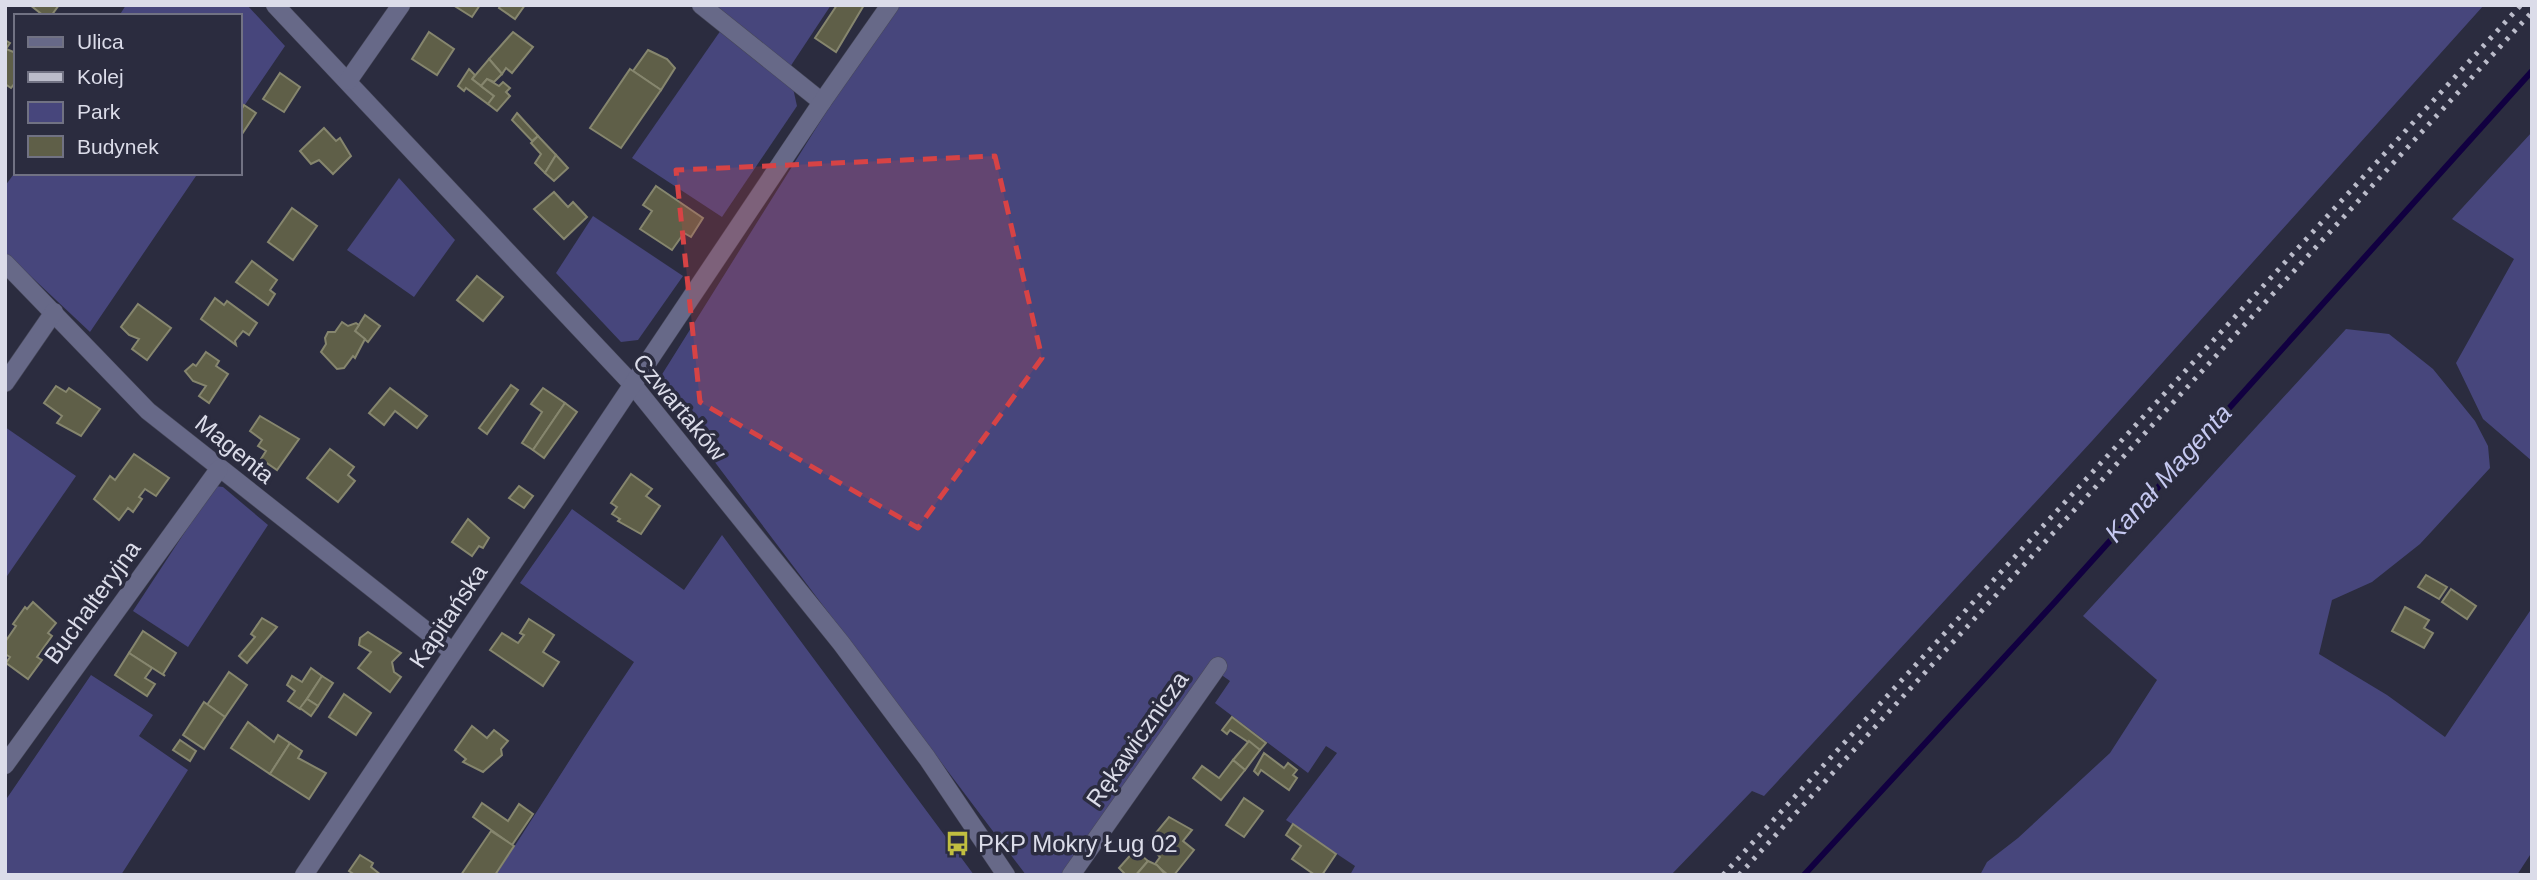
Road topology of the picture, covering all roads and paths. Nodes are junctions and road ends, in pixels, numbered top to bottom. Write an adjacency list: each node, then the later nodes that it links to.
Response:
1 (275, 5): 5 (street, Czwartaków)
2 (401, 5): 5 (street)
3 (701, 5): 6 (street)
4 (890, 5): 6 (street, Kapitańska)
5 (348, 81): 10 (street, Czwartaków)
6 (822, 102): 10 (street, Kapitańska)
7 (5, 263): 8 (street, Magenta)
8 (54, 312): 9 (street); 11 (street, Magenta)
9 (5, 383)
10 (633, 385): 12 (street, Kapitańska); 16 (street, Czwartaków)
11 (219, 469): 12 (street, Magenta); 14 (street, Buchalteryjna)
12 (453, 652): 15 (street, Kapitańska)
13 (1218, 666): 17 (street, Rękawicznicza)
14 (5, 765)
15 (304, 875)
16 (1006, 875)
17 (1071, 875)

